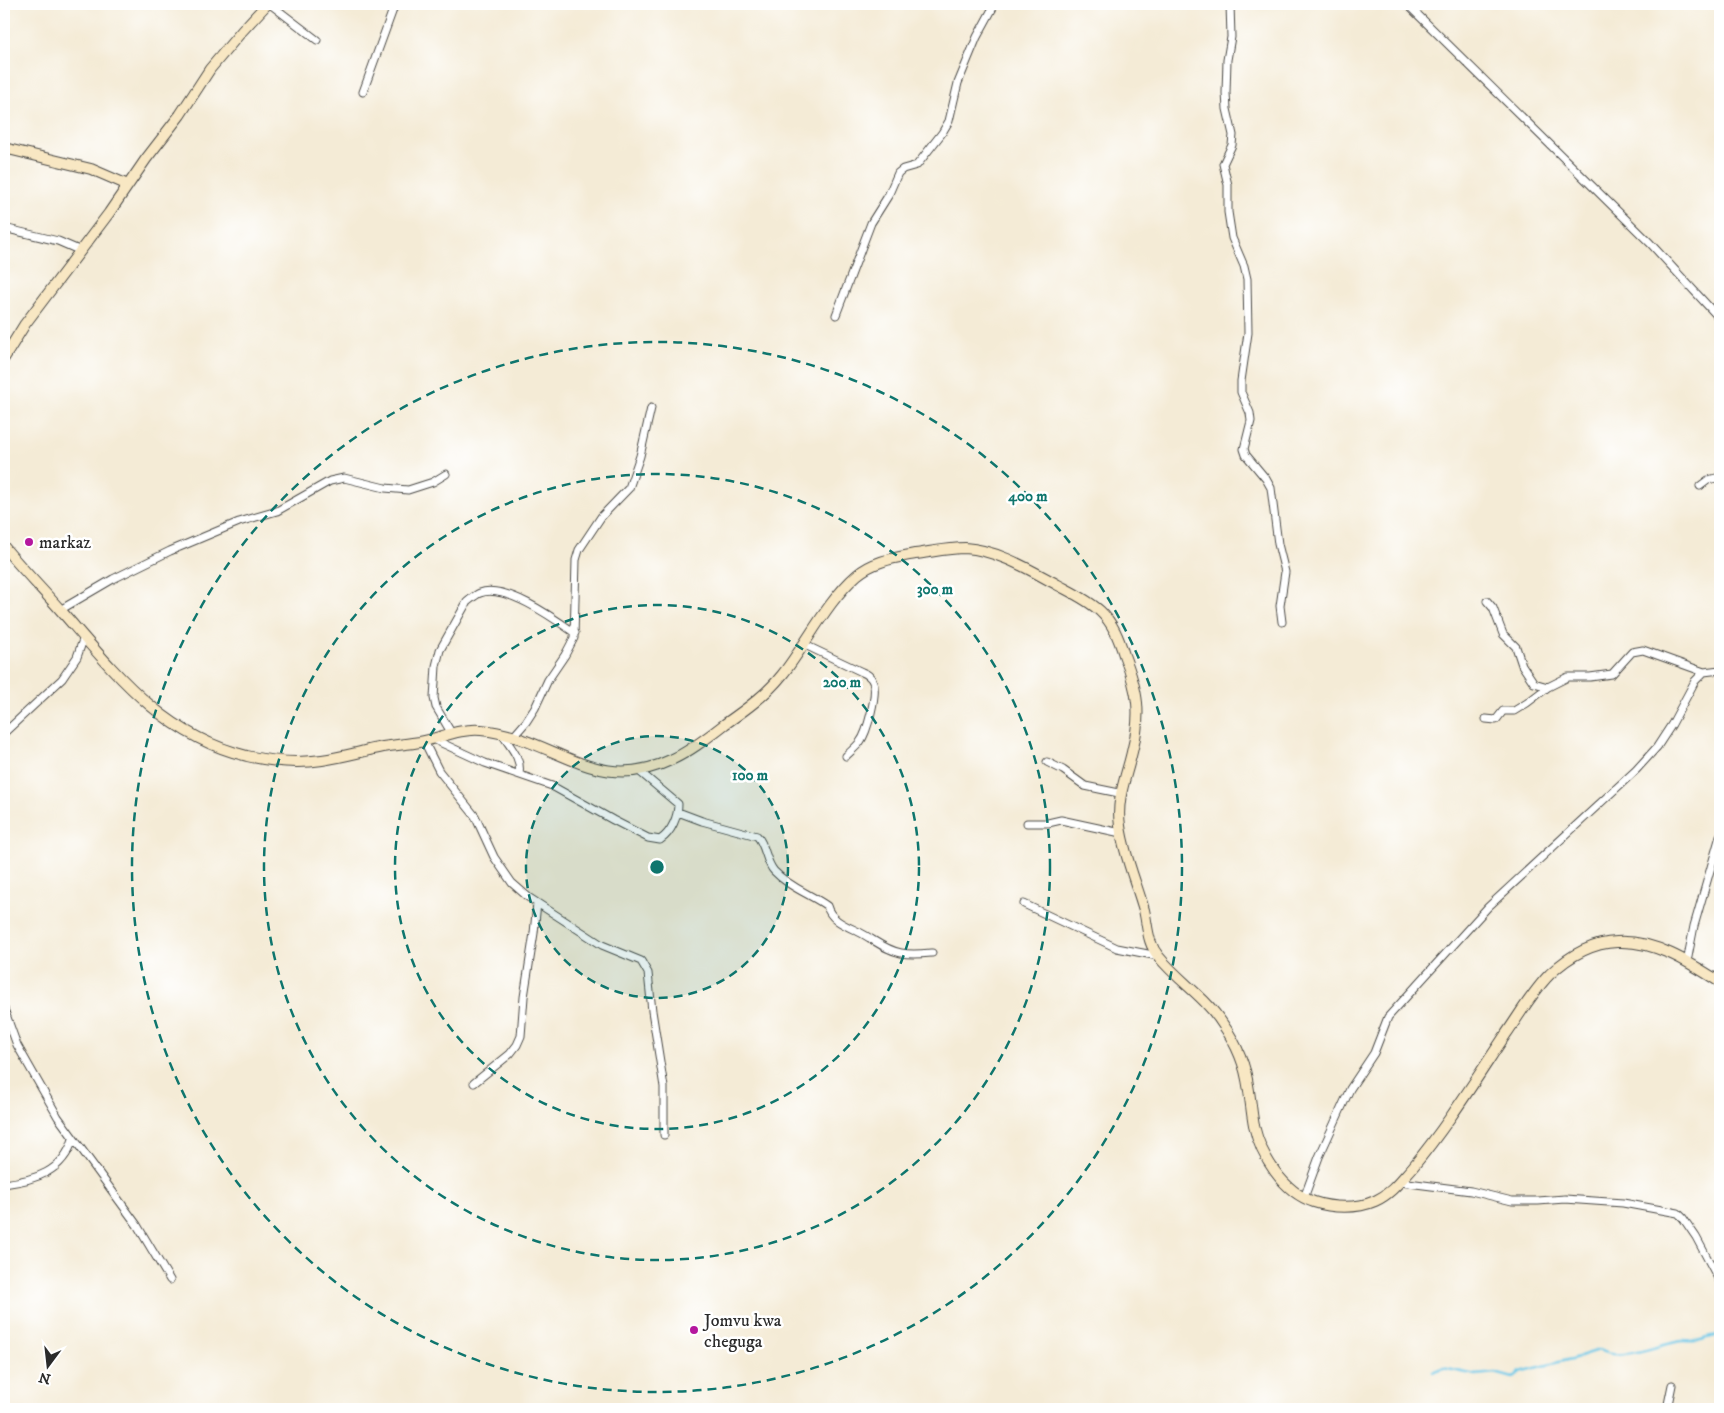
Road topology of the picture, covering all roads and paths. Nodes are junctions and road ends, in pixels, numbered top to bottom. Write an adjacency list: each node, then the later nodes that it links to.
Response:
1 (269, 4): 6 (street); 9 (main road)
2 (395, 4): 7 (street)
3 (995, 4): 12 (street)
4 (1230, 4): 22 (street)
5 (1407, 4): 13 (street)
6 (317, 40)
7 (363, 92)
8 (4, 148): 9 (main road)
9 (128, 185): 11 (main road)
10 (4, 228): 11 (street)
11 (80, 251): 14 (main road)
12 (836, 315)
13 (1720, 319)
14 (4, 358)
15 (651, 408): 23 (street)
16 (446, 474): 21 (street)
17 (1720, 477): 18 (street)
18 (1700, 486)
19 (4, 547): 21 (main road)
20 (1487, 601): 28 (street)
21 (60, 610): 24 (main road)
22 (1282, 622)
23 (575, 632): 31 (street); 33 (street)
24 (84, 637): 30 (street); 34 (main road)
25 (804, 644): 35 (street); 37 (main road); 39 (main road)
26 (1720, 670): 27 (street)
27 (1704, 672): 28 (street); 56 (street)
28 (1548, 687): 29 (street)
29 (1486, 720)
30 (4, 733)
31 (452, 734): 32 (main road); 34 (main road)
32 (502, 734): 33 (main road); 38 (street)
33 (513, 737): 37 (main road)
34 (429, 740): 38 (street); 44 (street)
35 (846, 756)
36 (1047, 762): 39 (street)
37 (640, 771): 40 (street)
38 (519, 774): 40 (street)
39 (1119, 793): 42 (main road)
40 (678, 812): 46 (street)
41 (1027, 823): 42 (street)
42 (1121, 833): 47 (main road)
43 (1720, 836): 48 (street)
44 (537, 903): 51 (street); 52 (street)
45 (1024, 904): 47 (street)
46 (932, 953)
47 (1158, 956): 56 (main road)
48 (1687, 962): 49 (main road); 54 (main road)
49 (1720, 982)
50 (4, 1009): 53 (street)
51 (474, 1083)
52 (664, 1135)
53 (73, 1139): 55 (street); 57 (street)
54 (1400, 1182): 56 (main road); 58 (street)
55 (4, 1184)
56 (1304, 1198)
57 (170, 1280)
58 (1720, 1282)
59 (1672, 1385): 60 (street)
60 (1667, 1409)

